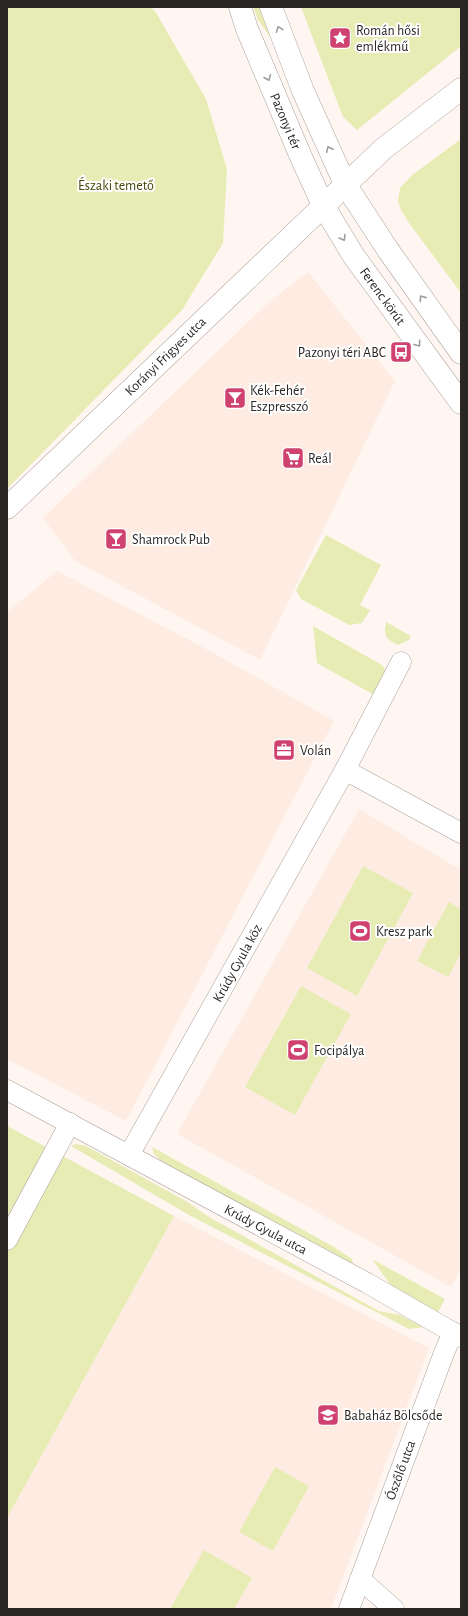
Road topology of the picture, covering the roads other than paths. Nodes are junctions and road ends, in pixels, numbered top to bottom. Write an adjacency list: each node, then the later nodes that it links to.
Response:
1 (240, 7): 5 (main road, Pazonyi tér, one-way to 5)
2 (271, 7): 4 (main road, Pazonyi tér, one-way to 2)
3 (461, 89): 4 (main road)
4 (345, 184): 5 (main road); 6 (main road, one-way to 4)
5 (323, 205): 7 (main road, Ferenc körút, one-way to 7); 8 (main road, Korányi Frigyes utca)
6 (461, 353)
7 (461, 404)
8 (7, 508)
9 (401, 662): 10 (street, Krúdy Gyula köz)
10 (345, 770): 11 (street); 14 (street, Krúdy Gyula köz)
11 (461, 833)
12 (7, 1090): 13 (street, Krúdy Gyula utca)
13 (70, 1123): 14 (street, Krúdy Gyula utca); 15 (street)
14 (129, 1155): 16 (street, Krúdy Gyula utca)
15 (7, 1240)
16 (457, 1334): 17 (street, Ószőlő utca)
17 (360, 1579): 18 (street, Ószőlő utca); 19 (street)
18 (349, 1609)
19 (394, 1609)

